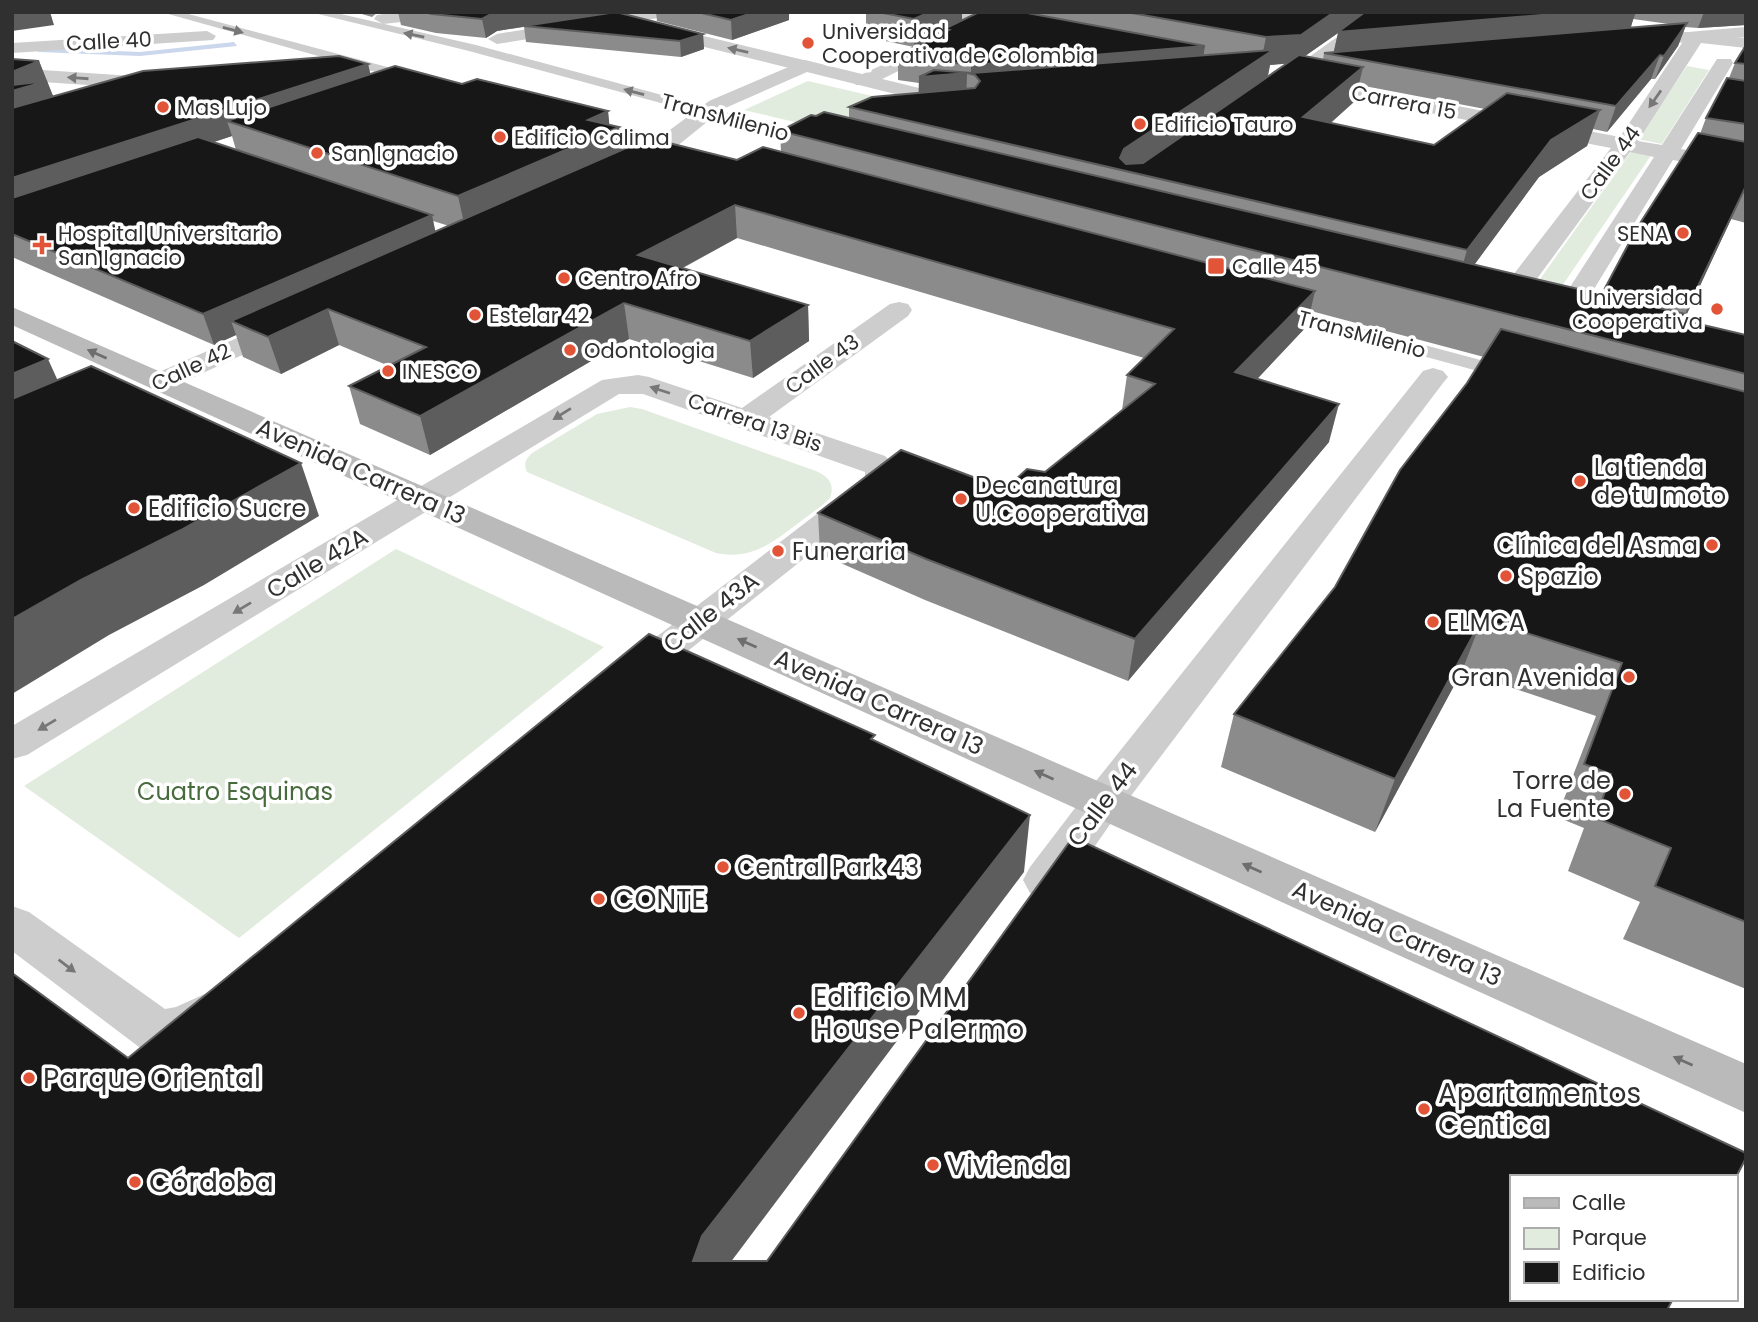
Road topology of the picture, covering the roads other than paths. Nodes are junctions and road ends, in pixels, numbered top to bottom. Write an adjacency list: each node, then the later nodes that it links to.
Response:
1 (167, 12): 27 (lane, one-way to 27)
2 (316, 12): 35 (lane, TransMilenio, one-way to 2)
3 (447, 12): 8 (street)
4 (664, 12): 9 (street)
5 (940, 12): 10 (street)
6 (1005, 12): 10 (street)
7 (1383, 12): 28 (street)
8 (383, 19)
9 (617, 19): 16 (street); 22 (street, one-way to 9)
10 (986, 21): 12 (street); 26 (street)
11 (1624, 27): 14 (street)
12 (1045, 32)
13 (1746, 32): 14 (street)
14 (1697, 33): 17 (street); 18 (street); 20 (street); 40 (street, Calle 44, one-way to 40)
15 (206, 36): 19 (street, Calle 40)
16 (497, 39)
17 (1607, 44)
18 (1746, 45)
19 (12, 48)
20 (1621, 59)
21 (1724, 63): 31 (street, Calle 44)
22 (805, 66): 26 (street); 35 (street)
23 (1343, 67): 28 (street)
24 (12, 74): 32 (street, Calle 40, one-way to 24)
25 (1388, 79): 29 (street)
26 (863, 81): 30 (street)
27 (433, 84)
28 (1274, 84): 29 (street)
29 (1319, 85): 40 (street, Carrera 15)
30 (923, 95): 34 (street); 36 (street)
31 (1703, 97): 33 (street); 41 (street, Calle 44)
32 (118, 99)
33 (1724, 100)
34 (895, 110)
35 (705, 113): 38 (lane, TransMilenio); 39 (street)
36 (953, 117)
37 (566, 119): 39 (lane, TransMilenio)
38 (824, 143)
39 (664, 145): 42 (lane, TransMilenio); 44 (street)
40 (1623, 145): 41 (street, Carrera 15); 45 (street, Calle 44)
41 (1667, 153): 43 (street, Carrera 15); 46 (street, Calle 44)
42 (697, 154)
43 (1746, 168)
44 (604, 181)
45 (1519, 285)
46 (1574, 300)
47 (1262, 307): 52 (lane, TransMilenio)
48 (899, 310): 55 (street, Calle 43)
49 (12, 315): 54 (main road, Avenida Carrera 13, one-way to 49)
50 (302, 317): 54 (street, Calle 42)
51 (1433, 377): 61 (street, Calle 44)
52 (1531, 379)
53 (623, 384): 55 (street, Carrera 13 Bis, one-way to 53); 57 (street, Calle 42A, one-way to 57)
54 (143, 389): 57 (main road, Avenida Carrera 13)
55 (746, 419): 56 (street, Carrera 13 Bis)
56 (883, 472): 58 (street, Calle 43A)
57 (425, 499): 58 (main road, Avenida Carrera 13); 60 (street, Calle 42A, one-way to 60)
58 (699, 622): 59 (street, Calle 43A); 61 (main road, Avenida Carrera 13, one-way to 58)
59 (603, 698)
60 (12, 745)
61 (1103, 802): 62 (street, Calle 44); 65 (main road, Avenida Carrera 13, one-way to 61)
62 (1022, 914)
63 (12, 925): 64 (street, one-way to 64)
64 (239, 988)
65 (1746, 1089)

